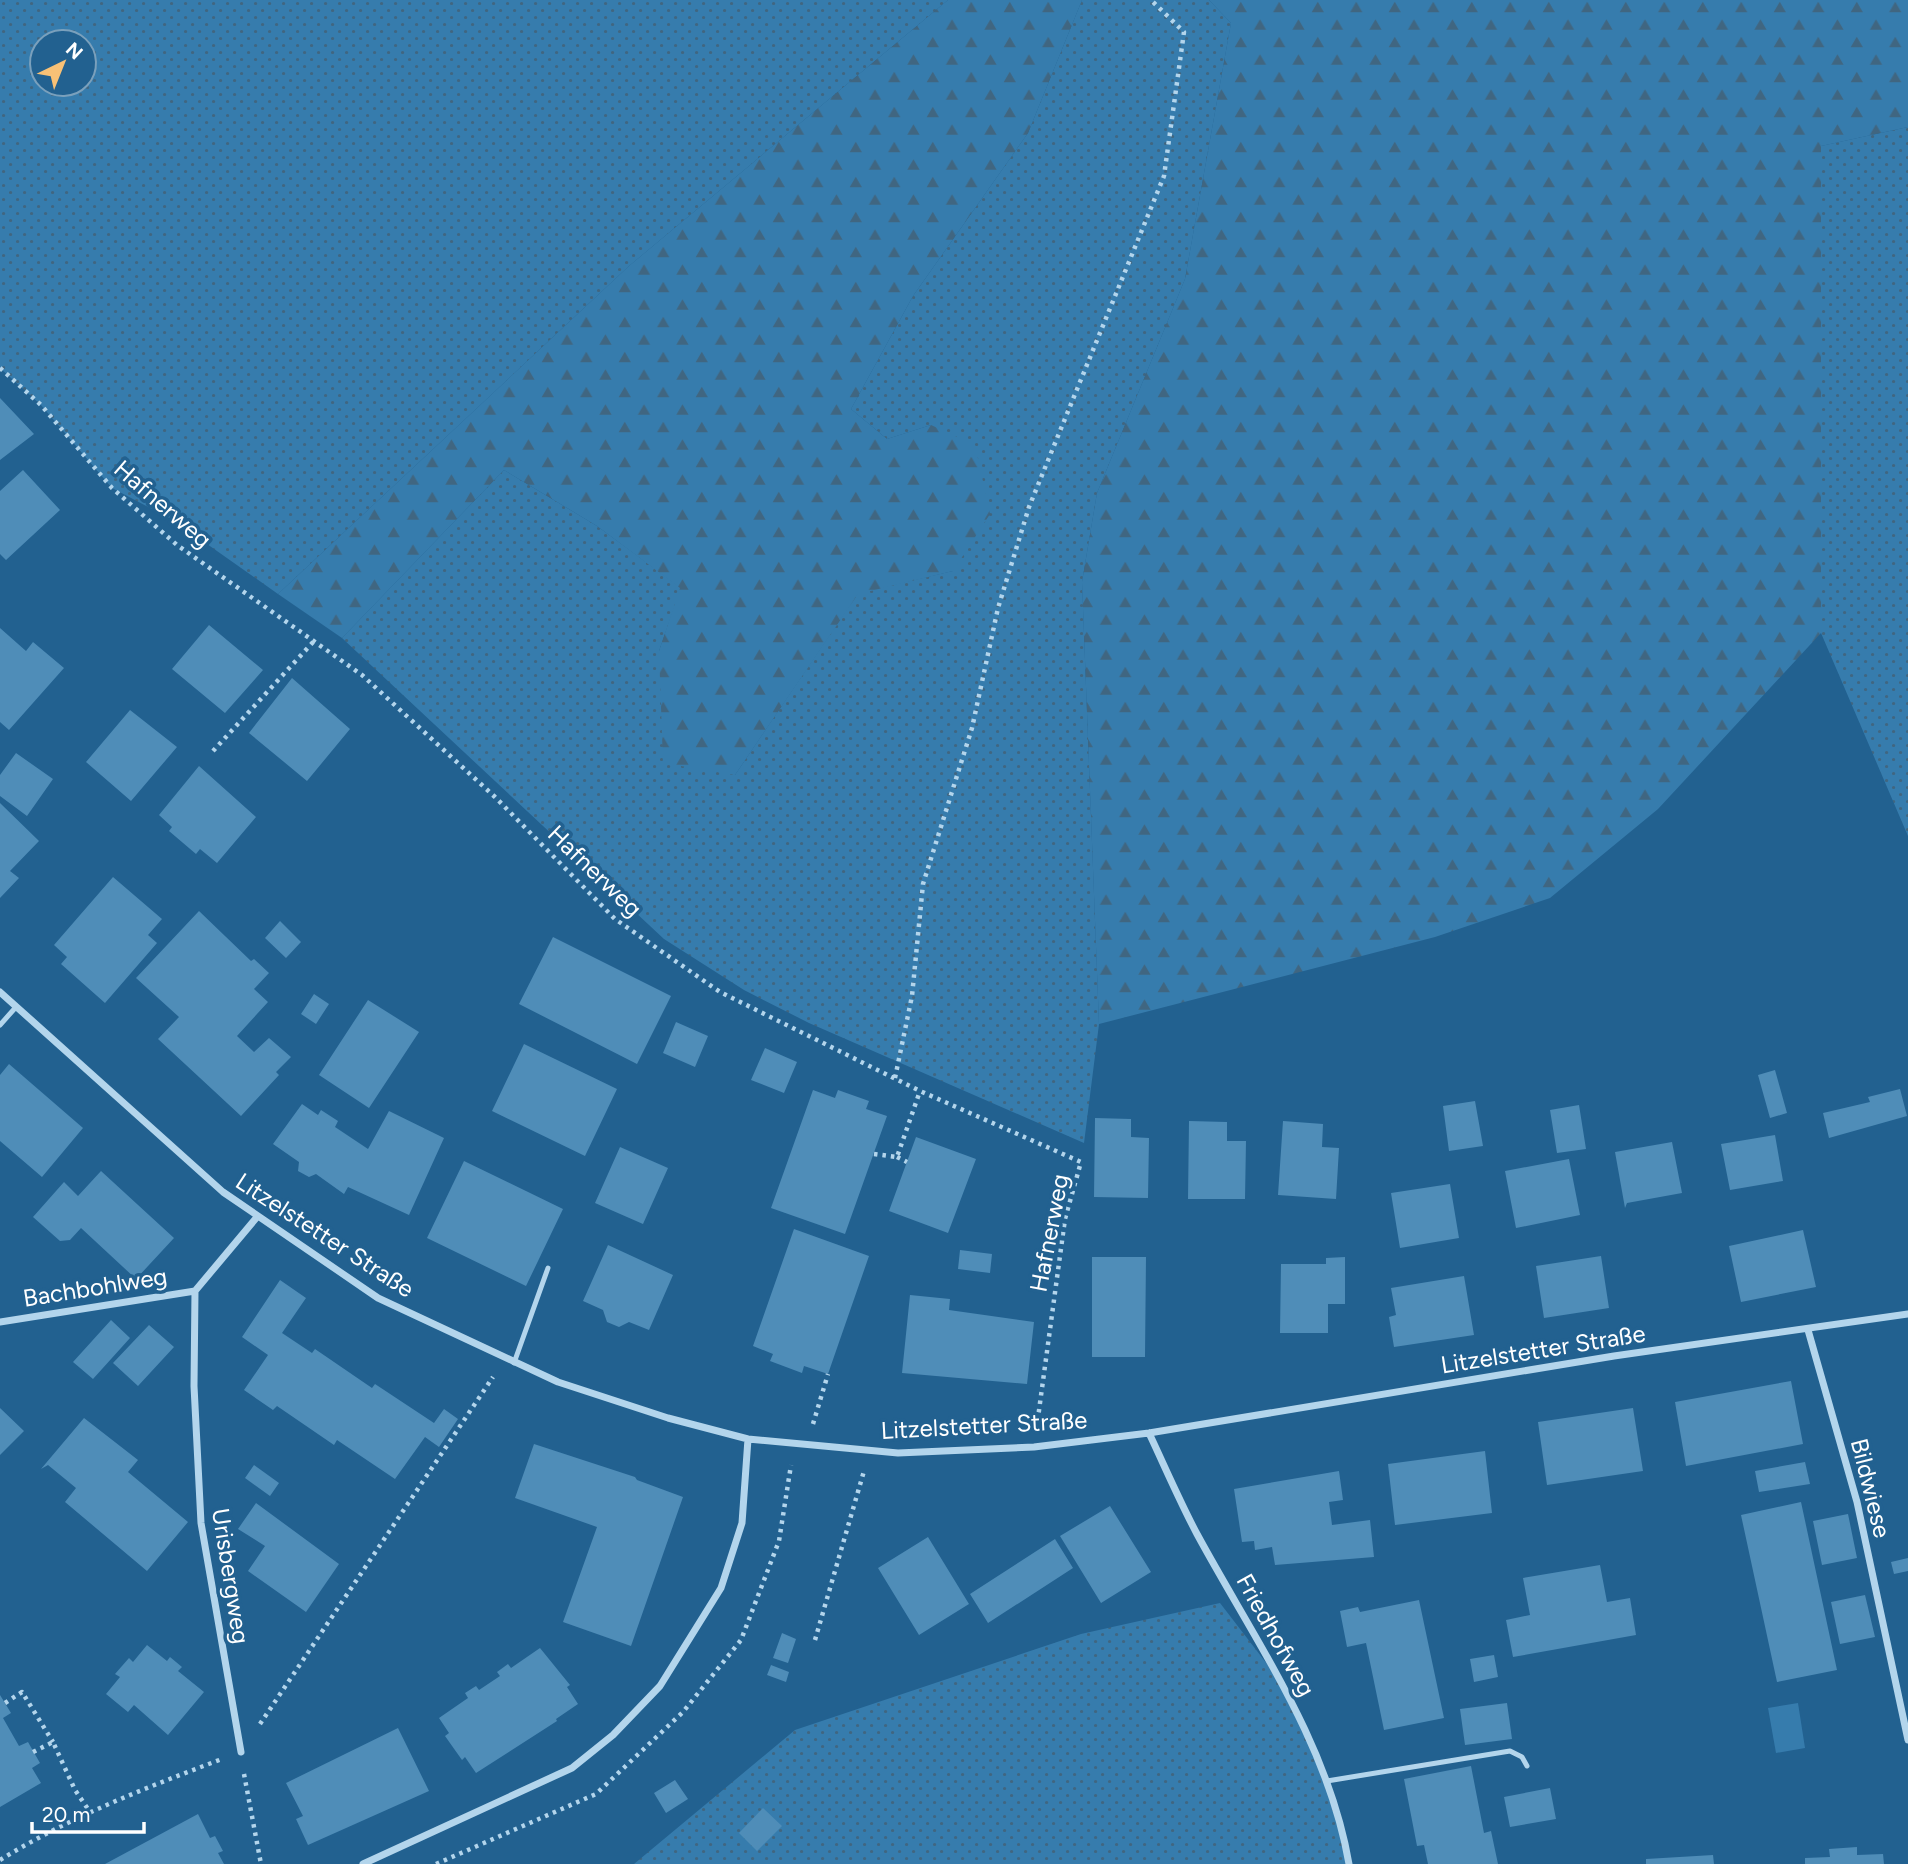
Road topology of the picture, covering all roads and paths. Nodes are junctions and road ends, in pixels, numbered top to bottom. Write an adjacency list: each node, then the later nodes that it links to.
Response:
1 (1151, 0): 8 (path)
2 (0, 368): 3 (path, Hafnerweg)
3 (315, 640): 4 (path); 8 (path, Hafnerweg)
4 (213, 751)
5 (0, 992): 6 (street, Litzelstetter Straße)
6 (16, 1007): 7 (lane); 13 (street, Litzelstetter Straße)
7 (0, 1025)
8 (895, 1078): 9 (path, Hafnerweg)
9 (920, 1090): 11 (path); 25 (path, Hafnerweg)
10 (874, 1154): 11 (path)
11 (897, 1157): 12 (path)
12 (907, 1162)
13 (257, 1217): 15 (street); 19 (street, Litzelstetter Straße)
14 (548, 1268): 20 (lane)
15 (195, 1291): 17 (street, Bachbohlweg); 32 (street, Urisbergweg)
16 (1908, 1314): 18 (street, Litzelstetter Straße)
17 (0, 1322)
18 (1808, 1330): 22 (street, Litzelstetter Straße); 29 (street, Bildwiese)
19 (505, 1359): 20 (street, Litzelstetter Straße); 32 (path)
20 (514, 1363): 23 (street, Litzelstetter Straße)
21 (828, 1374): 24 (path)
22 (1149, 1433): 25 (street, Litzelstetter Straße); 34 (street, Friedhofweg)
23 (748, 1439): 24 (street, Litzelstetter Straße); 38 (street)
24 (807, 1445): 26 (street, Litzelstetter Straße)
25 (1034, 1447): 26 (street, Litzelstetter Straße)
26 (870, 1450): 27 (path)
27 (815, 1640)
28 (5, 1703): 30 (path)
29 (1908, 1740)
30 (52, 1742): 31 (path); 35 (path)
31 (33, 1752)
32 (241, 1752): 35 (path); 37 (path)
33 (1527, 1766): 34 (lane)
34 (1327, 1781): 39 (street, Friedhofweg)
35 (90, 1812): 36 (path)
36 (0, 1860)
37 (261, 1864)
38 (363, 1864)
39 (1349, 1864)

